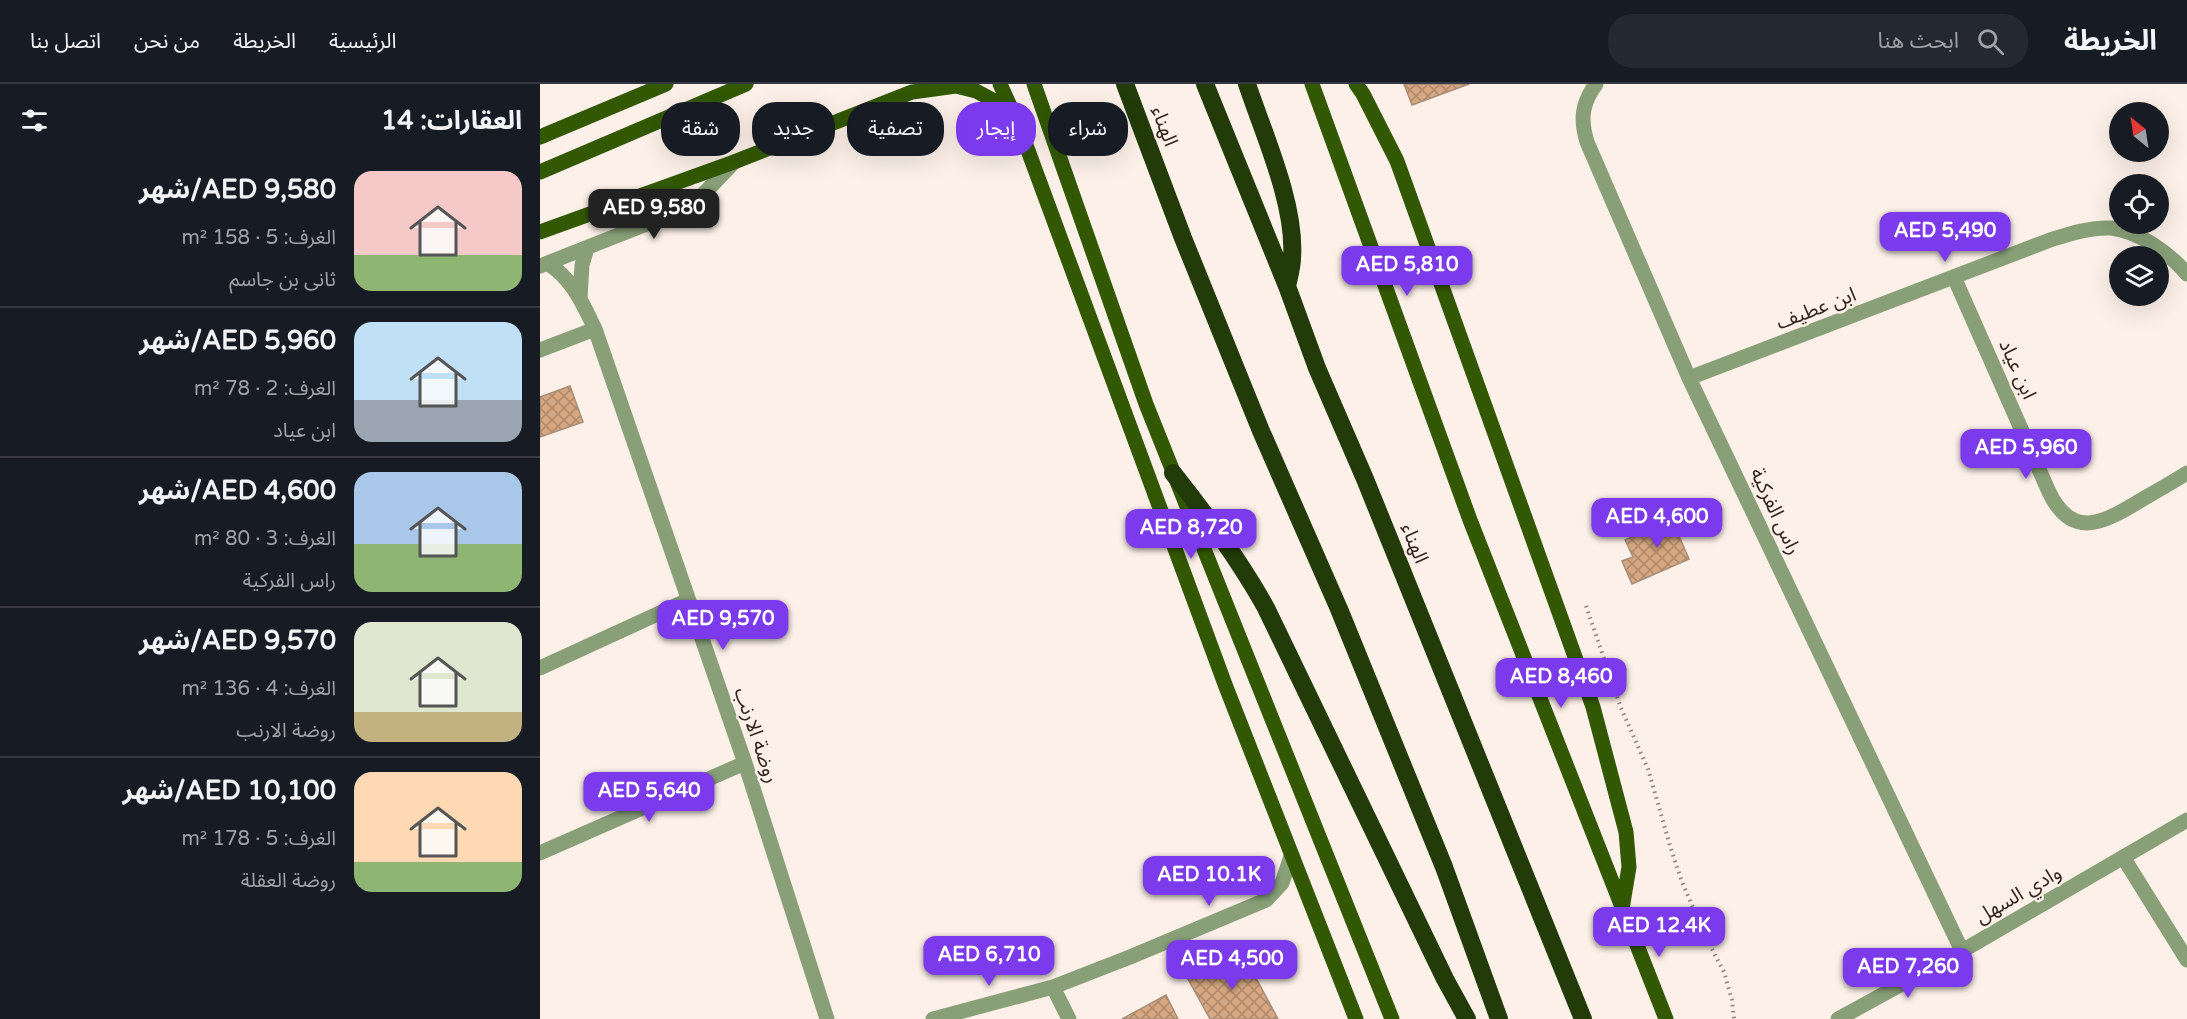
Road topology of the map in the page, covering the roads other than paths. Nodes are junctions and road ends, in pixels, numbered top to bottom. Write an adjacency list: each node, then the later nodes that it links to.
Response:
1 (666, 84): 14 (main road)
2 (746, 84): 17 (main road)
3 (1000, 84): 13 (main road)
4 (1034, 84): 28 (main road)
5 (1125, 84): 47 (highway, الهناء)
6 (1205, 84): 23 (highway, الهناء)
7 (1247, 84): 23 (highway)
8 (1313, 84): 37 (main road)
9 (1356, 84): 37 (main road)
10 (1596, 84): 27 (street, راس الفركية)
11 (915, 88): 12 (main road); 16 (main road)
12 (994, 102)
13 (1008, 102)
14 (540, 137)
15 (1030, 156): 35 (main road)
16 (734, 162): 18 (main road); 19 (street)
17 (540, 172)
18 (540, 232)
19 (587, 248): 20 (street); 24 (street, روضة الارنب)
20 (544, 264): 24 (street, روضة الارنب)
21 (2187, 274): 22 (street, ابن عطيف)
22 (1954, 278): 27 (street, ابن عطيف); 29 (street, ابن عياد)
23 (1287, 286): 48 (highway, الهناء)
24 (580, 298): 25 (street, روضة الارنب)
25 (595, 329): 26 (street); 30 (street, روضة الارنب)
26 (540, 350)
27 (1689, 378): 38 (street, راس الفركية)
28 (1173, 473): 45 (main road); 46 (highway)
29 (2187, 473)
30 (688, 600): 31 (street); 32 (street, روضة الارنب)
31 (540, 668)
32 (745, 763): 34 (street); 41 (street, روضة الارنب)
33 (2187, 820): 36 (street, وادي السهل)
34 (540, 853)
35 (1291, 856): 40 (street); 44 (main road)
36 (2123, 858): 38 (street, وادي السهل); 39 (street)
37 (1622, 909): 49 (main road)
38 (1962, 951): 50 (street, وادي السهل)
39 (2187, 960)
40 (1053, 987): 42 (street); 43 (street)
41 (827, 1019)
42 (933, 1019)
43 (1069, 1019)
44 (1356, 1019)
45 (1392, 1019)
46 (1467, 1019)
47 (1499, 1019)
48 (1583, 1019)
49 (1666, 1019)
50 (1838, 1019)

